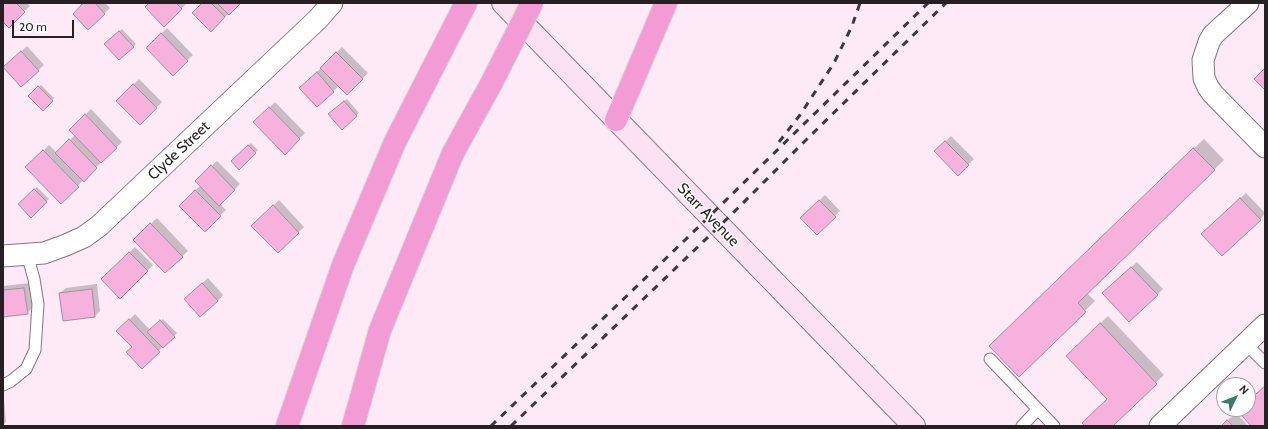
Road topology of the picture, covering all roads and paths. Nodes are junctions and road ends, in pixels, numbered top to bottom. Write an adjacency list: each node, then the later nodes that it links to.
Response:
1 (332, 3): 9 (street, Clyde Street)
2 (466, 3): 17 (highway)
3 (503, 3): 7 (main road, Starr Avenue)
4 (532, 3): 18 (highway, bridge)
5 (666, 3): 7 (highway)
6 (1248, 3): 8 (street)
7 (616, 120): 19 (main road, Starr Avenue)
8 (1265, 148)
9 (27, 254): 10 (street, Clyde Street); 15 (lane)
10 (3, 256)
11 (1265, 326): 12 (street)
12 (1246, 344): 14 (lane); 22 (street)
13 (990, 359): 16 (lane)
14 (1265, 363)
15 (3, 385)
16 (1038, 409): 20 (lane); 21 (lane)
17 (287, 426)
18 (353, 426)
19 (914, 426)
20 (1022, 426)
21 (1054, 426)
22 (1160, 426)

